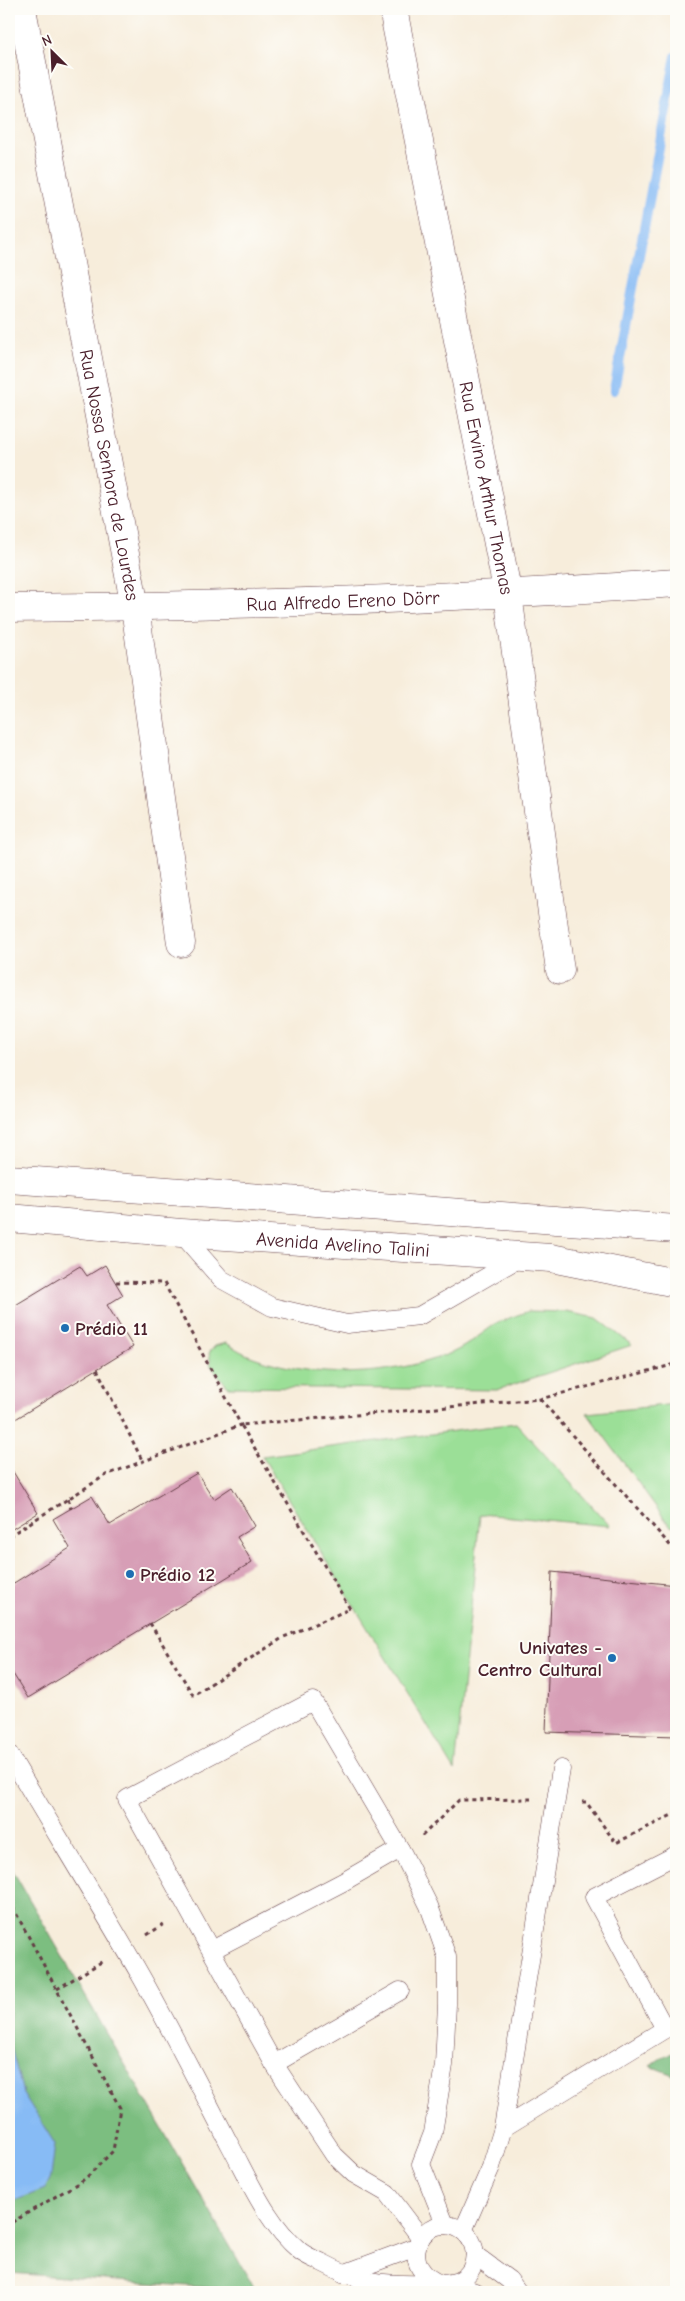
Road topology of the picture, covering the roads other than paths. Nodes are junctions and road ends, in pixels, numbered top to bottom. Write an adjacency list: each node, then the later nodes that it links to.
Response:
1 (22, 9): 5 (street, Rua Nossa Senhora de Lourdes)
2 (393, 9): 4 (street, Rua Ervino Arthur Thomas)
3 (676, 583): 4 (street, Rua Alfredo Ereno Dörr)
4 (508, 595): 5 (street, Rua Alfredo Ereno Dörr); 8 (street, Rua Ervino Arthur Thomas)
5 (135, 607): 6 (street, Rua Alfredo Ereno Dörr); 7 (street, Rua Nossa Senhora de Lourdes)
6 (9, 608)
7 (181, 942)
8 (560, 970)
9 (9, 1179): 11 (street)
10 (9, 1218): 12 (street, Avenida Avelino Talini)
11 (676, 1229)
12 (181, 1233): 13 (street, Avenida Avelino Talini); 13 (lane)
13 (522, 1256): 14 (street, Avenida Avelino Talini)
14 (676, 1283)
15 (9, 1754): 28 (lane)
16 (561, 1769): 23 (lane)
17 (402, 1851): 19 (lane); 19 (lane); 24 (lane)
18 (676, 1855): 21 (lane)
19 (212, 1950): 22 (lane)
20 (400, 1991): 22 (lane)
21 (671, 2026): 23 (lane)
22 (274, 2064): 26 (lane)
23 (503, 2128): 25 (lane)
24 (446, 2224): 25 (lane); 26 (lane)
25 (463, 2231): 27 (lane)
26 (419, 2242): 28 (lane); 29 (lane)
27 (475, 2255): 29 (lane); 31 (lane)
28 (343, 2274): 29 (lane)
29 (446, 2284): 30 (lane)
30 (475, 2292)
31 (518, 2292)

